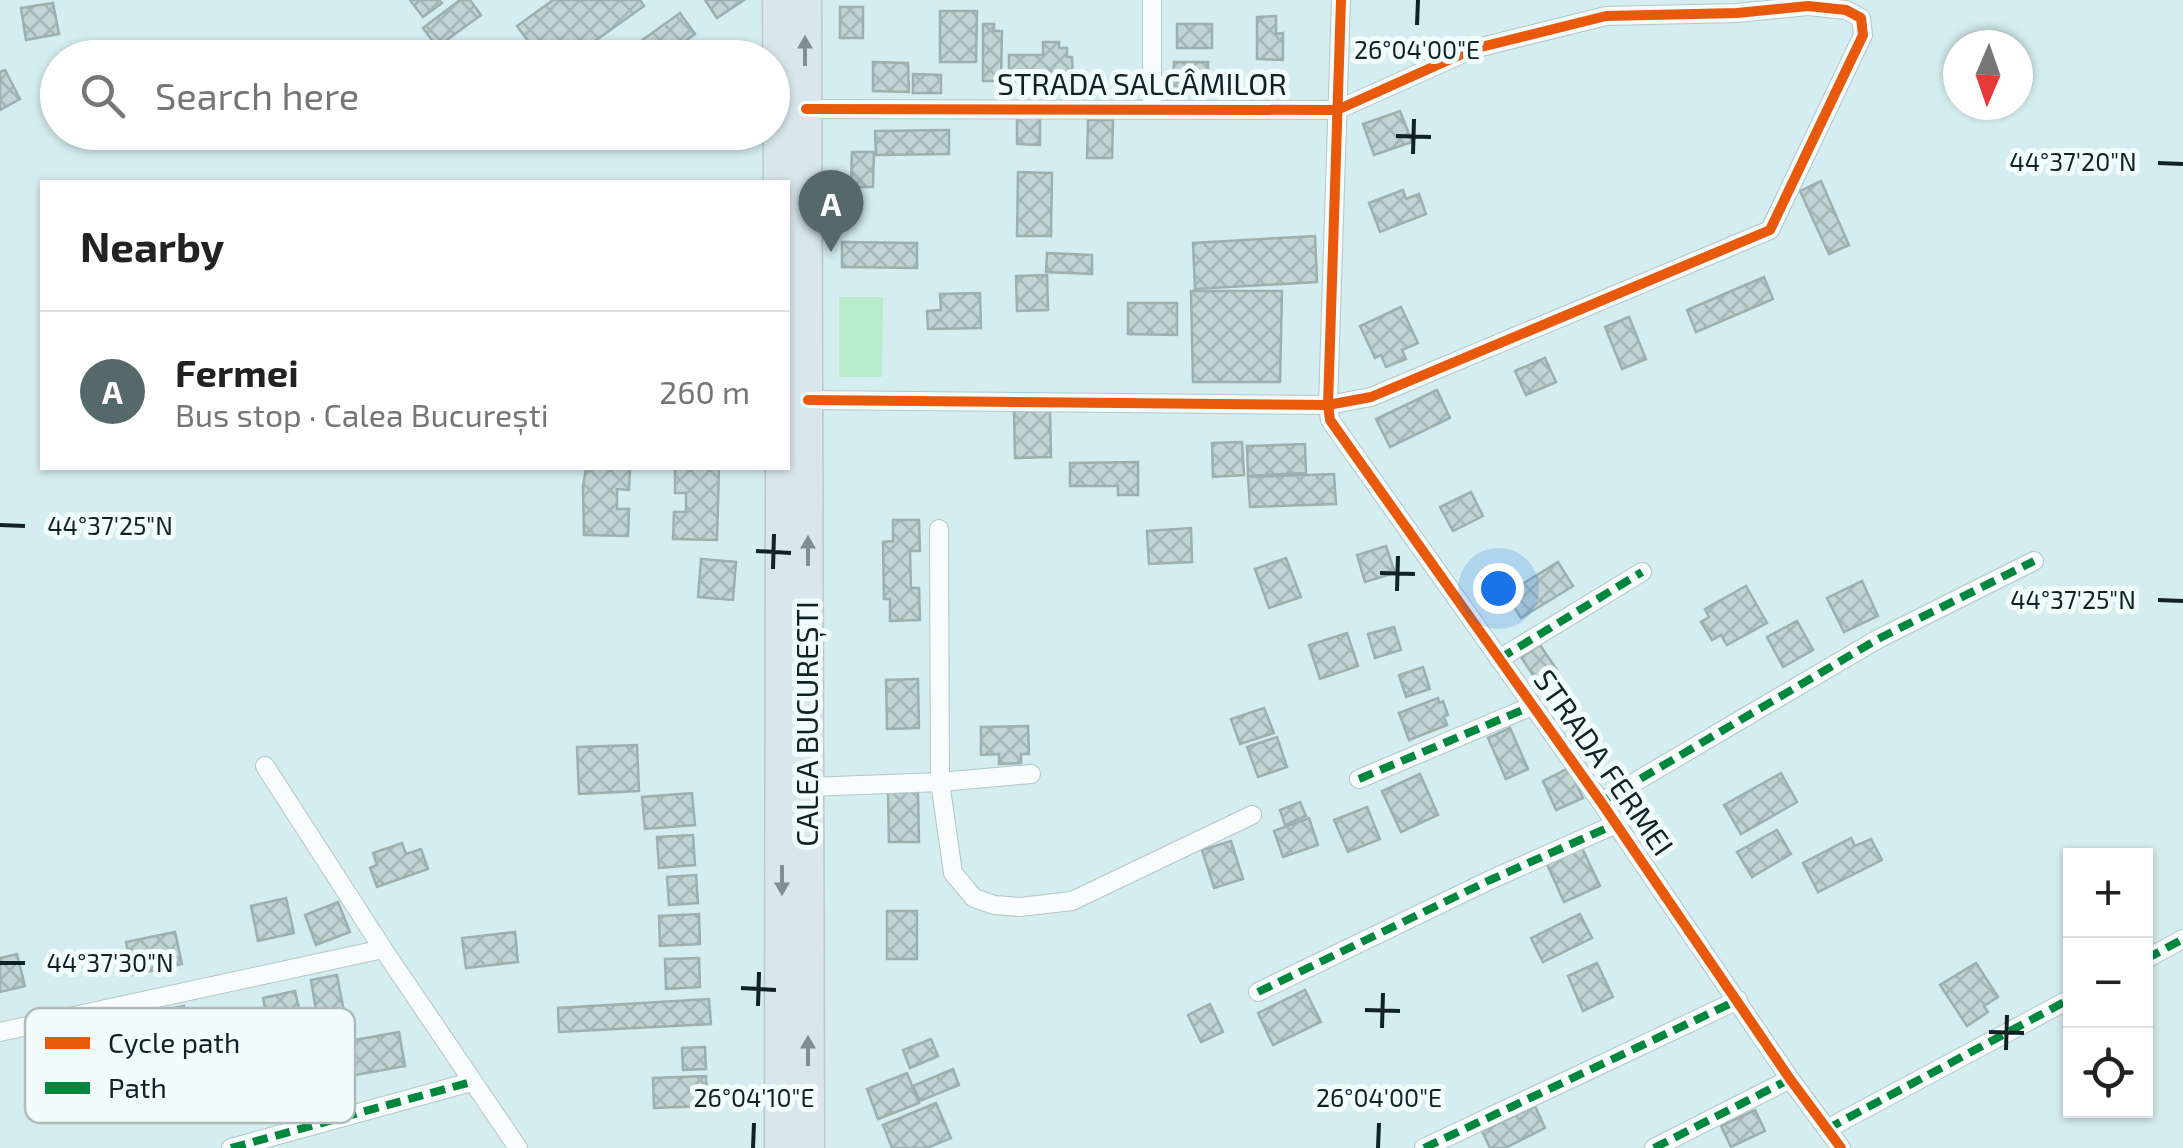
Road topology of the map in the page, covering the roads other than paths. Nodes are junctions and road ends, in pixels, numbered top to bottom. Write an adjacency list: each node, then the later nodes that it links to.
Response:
1 (779, 0): 5 (highway)
2 (805, 0): 6 (highway, CALEA BUCUREȘTI, one-way to 2)
3 (1152, 0): 7 (street)
4 (1341, 0): 8 (street)
5 (779, 40)
6 (806, 109): 7 (street, STRADA SALCÂMILOR); 11 (highway, CALEA BUCUREȘTI)
7 (1152, 110): 8 (street, STRADA SALCÂMILOR)
8 (1337, 110): 12 (street); 12 (street, STRADA SALCÂMILOR)
9 (780, 150): 10 (highway)
10 (780, 180)
11 (808, 400): 12 (street); 23 (highway, CALEA BUCUREȘTI, one-way to 11)
12 (1328, 404): 17 (street, STRADA FERMEI)
13 (782, 470): 43 (highway, CALEA BUCUREȘTI, one-way to 43)
14 (939, 529): 22 (street)
15 (2034, 561): 24 (street)
16 (1642, 572): 17 (street)
17 (1499, 660): 18 (street, STRADA FERMEI)
18 (1532, 706): 21 (street); 24 (street, STRADA FERMEI)
19 (265, 766): 28 (street)
20 (1032, 774): 22 (street)
21 (1359, 779)
22 (940, 782): 23 (street); 25 (street)
23 (809, 787): 44 (highway, CALEA BUCUREȘTI, one-way to 23)
24 (1601, 802): 26 (street, STRADA FERMEI)
25 (1252, 815)
26 (1616, 824): 30 (street); 31 (street, STRADA FERMEI)
27 (2183, 939): 29 (street)
28 (382, 949): 33 (street); 37 (street)
29 (2153, 955)
30 (1258, 992)
31 (1738, 1000): 36 (street, STRADA FERMEI); 45 (street)
32 (2063, 1003): 40 (street)
33 (110, 1008)
34 (25, 1027): 35 (street)
35 (0, 1032)
36 (1790, 1079): 40 (street, STRADA FERMEI); 46 (street)
37 (471, 1082): 38 (street); 42 (street)
38 (355, 1114)
39 (322, 1123): 41 (street)
40 (1827, 1129): 47 (street, STRADA FERMEI)
41 (231, 1148)
42 (518, 1148)
43 (781, 1148)
44 (808, 1148)
45 (1424, 1148)
46 (1654, 1148)
47 (1841, 1148)

